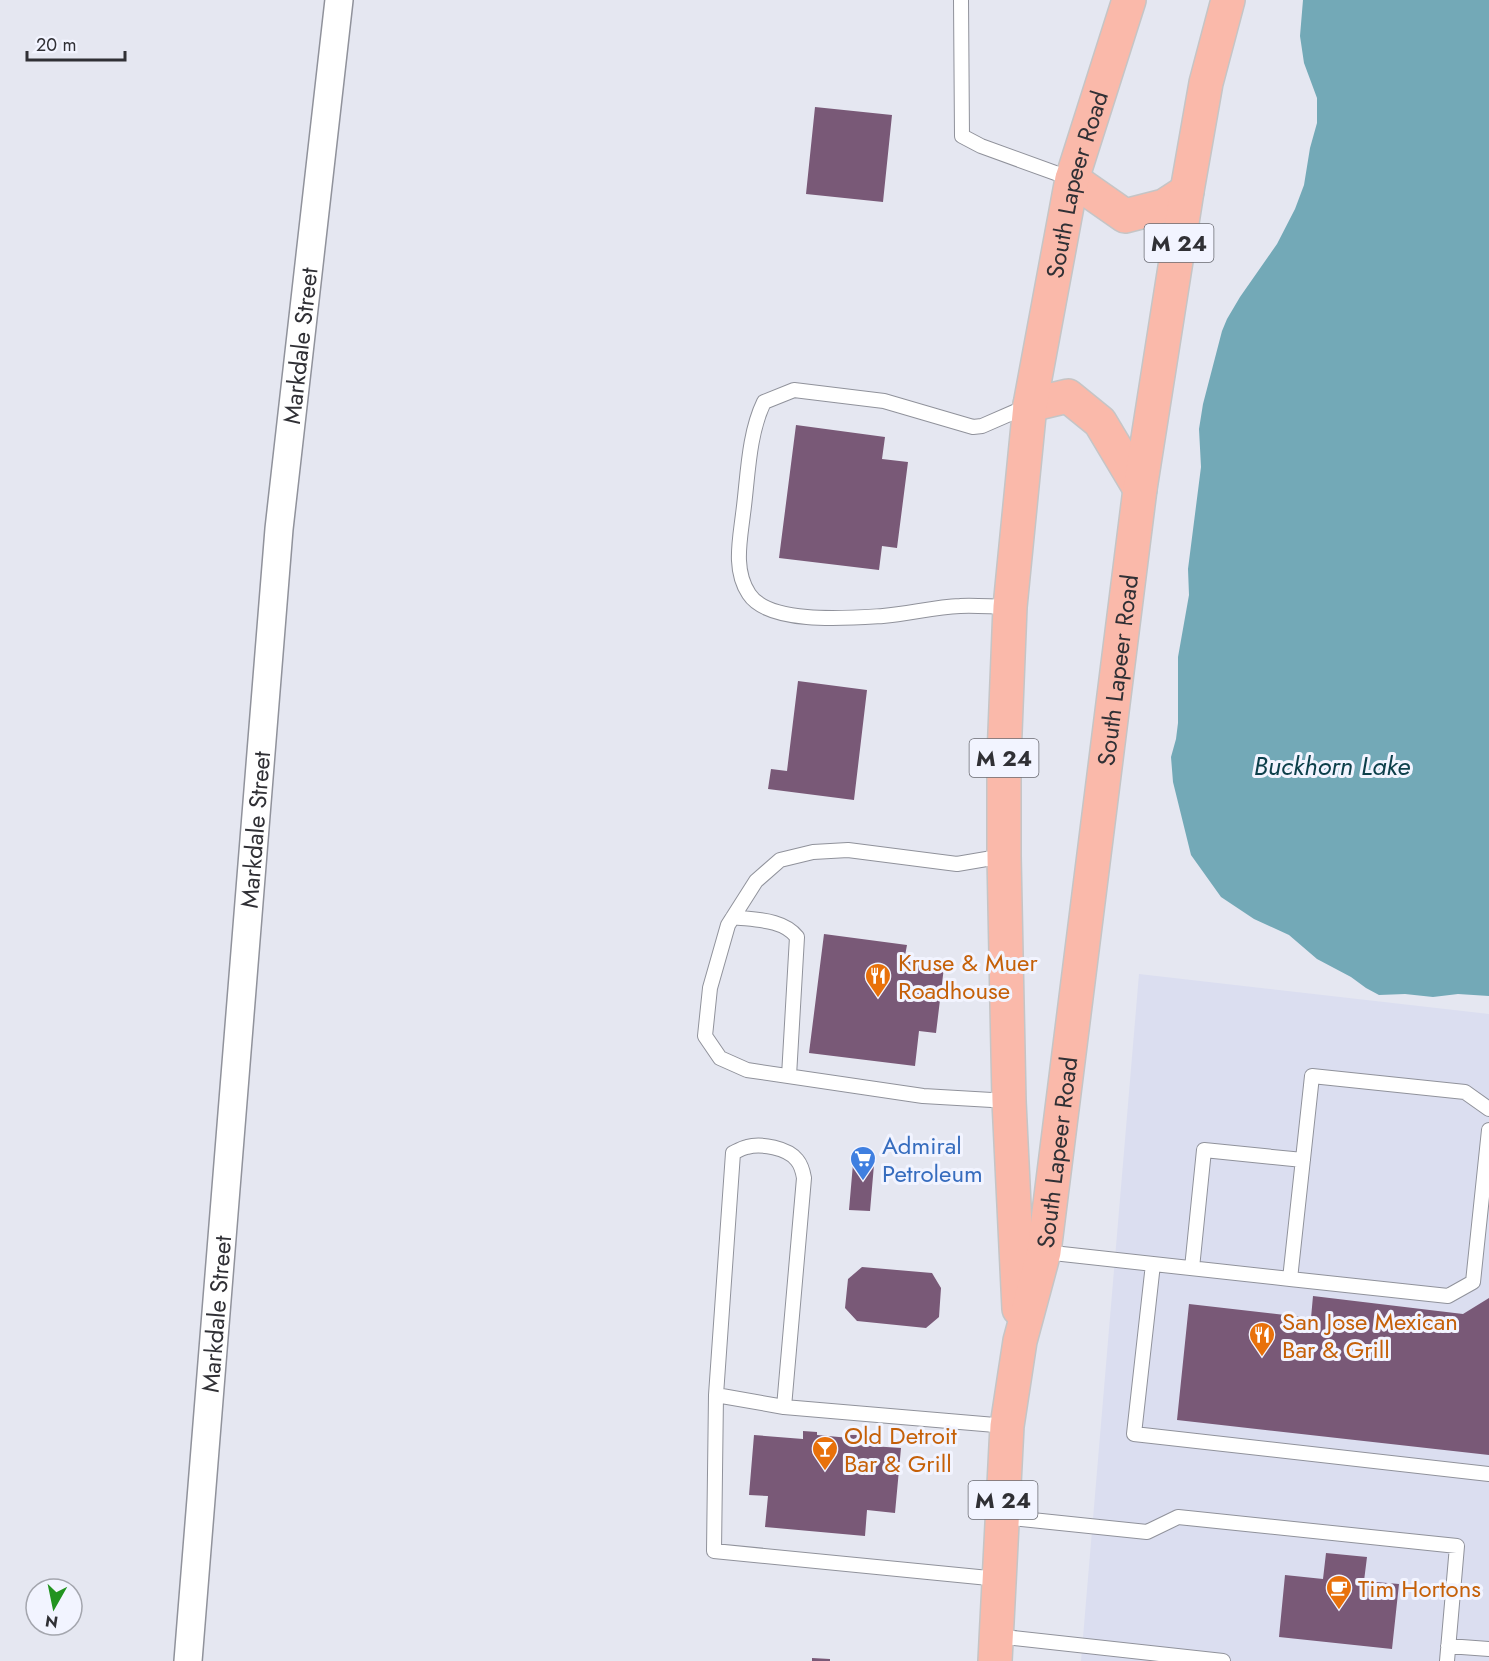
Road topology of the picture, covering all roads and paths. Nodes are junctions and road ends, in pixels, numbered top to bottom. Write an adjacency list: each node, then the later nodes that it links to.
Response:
1 (339, 0): 31 (street, Markdale Street)
2 (961, 0): 5 (lane)
3 (1129, 0): 5 (main road, South Lapeer Road / M 24)
4 (1228, 0): 6 (main road, South Lapeer Road / M 24)
5 (1072, 179): 6 (main road); 7 (main road, South Lapeer Road / M 24)
6 (1187, 191): 8 (main road, South Lapeer Road / M 24)
7 (1030, 405): 8 (main road); 9 (main road, South Lapeer Road / M 24); 9 (lane)
8 (1140, 489): 17 (main road, South Lapeer Road / M 24)
9 (1010, 608): 10 (main road, South Lapeer Road / M 24)
10 (1004, 856): 11 (lane); 13 (main road, South Lapeer Road / M 24)
11 (733, 917): 12 (lane); 12 (lane)
12 (789, 1076): 13 (lane)
13 (1009, 1101): 21 (main road, South Lapeer Road / M 24)
14 (1489, 1109): 16 (lane)
15 (1489, 1130): 20 (lane)
16 (1303, 1160): 19 (lane); 20 (lane)
17 (1044, 1252): 18 (lane); 21 (main road, South Lapeer Road / M 24)
18 (1153, 1264): 19 (lane); 25 (lane)
19 (1192, 1268): 20 (lane)
20 (1290, 1279)
21 (1020, 1341): 24 (main road, South Lapeer Road / M 24)
22 (716, 1395): 23 (lane); 23 (lane); 27 (lane)
23 (784, 1407): 24 (lane)
24 (1007, 1426): 26 (main road, South Lapeer Road / M 24)
25 (1489, 1474)
26 (1003, 1517): 27 (main road, South Lapeer Road / M 24); 28 (lane)
27 (999, 1579): 29 (main road, South Lapeer Road / M 24)
28 (1448, 1646): 30 (lane); 33 (lane)
29 (996, 1648): 32 (lane)
30 (1489, 1649)
31 (188, 1661)
32 (1223, 1661)
33 (1447, 1661)

